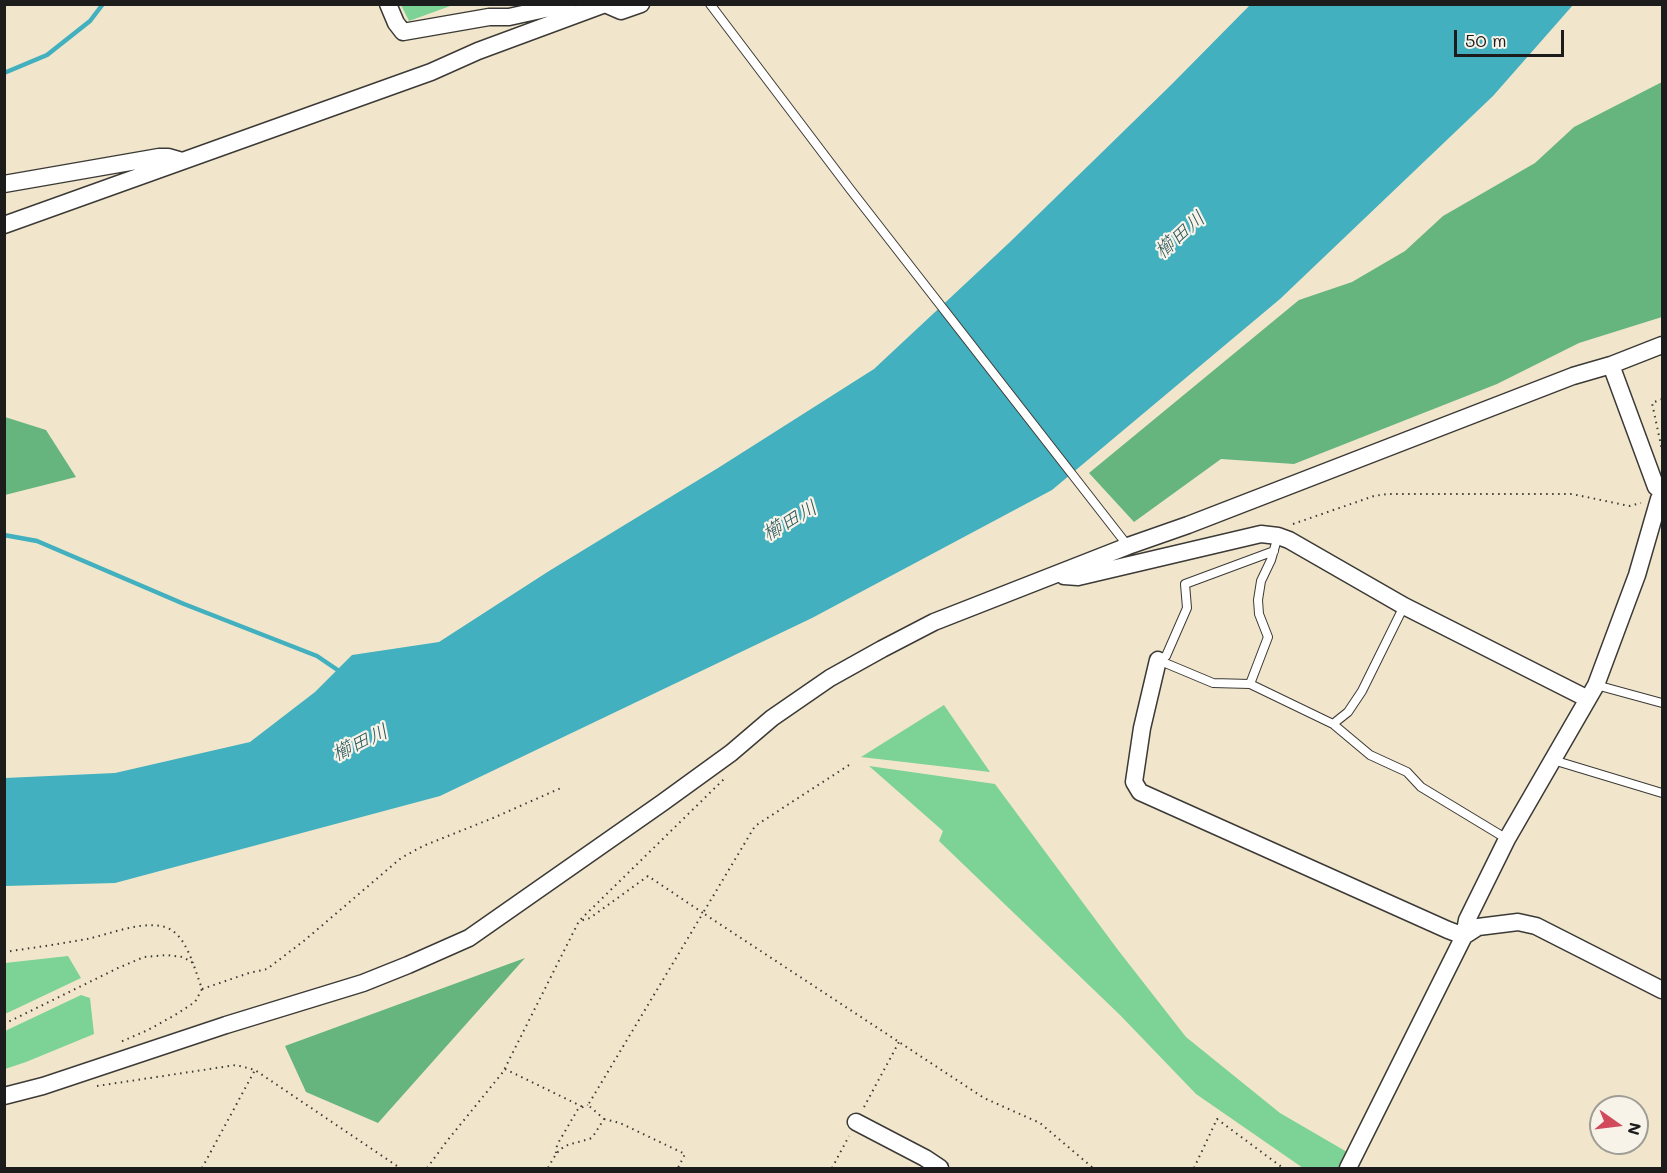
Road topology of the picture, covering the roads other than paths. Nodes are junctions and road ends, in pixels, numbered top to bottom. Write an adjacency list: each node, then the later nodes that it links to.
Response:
1 (388, 4): 2 (street)
2 (568, 4)
3 (605, 4): 4 (street); 6 (street)
4 (640, 4)
5 (710, 4): 12 (lane)
6 (183, 161): 7 (street); 8 (street)
7 (4, 184)
8 (4, 225)
9 (1662, 345): 10 (street)
10 (1611, 365): 11 (street); 12 (street)
11 (1661, 495): 18 (street)
12 (1123, 540): 14 (street)
13 (1271, 540): 14 (street); 15 (street); 16 (lane); 17 (lane)
14 (1053, 576): 26 (street)
15 (1404, 606): 18 (street); 20 (lane)
16 (1158, 660): 17 (lane); 24 (street)
17 (1250, 684): 20 (lane)
18 (1592, 692): 19 (lane); 21 (street)
19 (1662, 703)
20 (1333, 724): 23 (lane)
21 (1553, 760): 22 (lane); 23 (street)
22 (1662, 794)
23 (1508, 839): 24 (street)
24 (1464, 936): 25 (street); 29 (street)
25 (1662, 990)
26 (4, 1096)
27 (856, 1122): 28 (street)
28 (940, 1168)
29 (1348, 1168)

